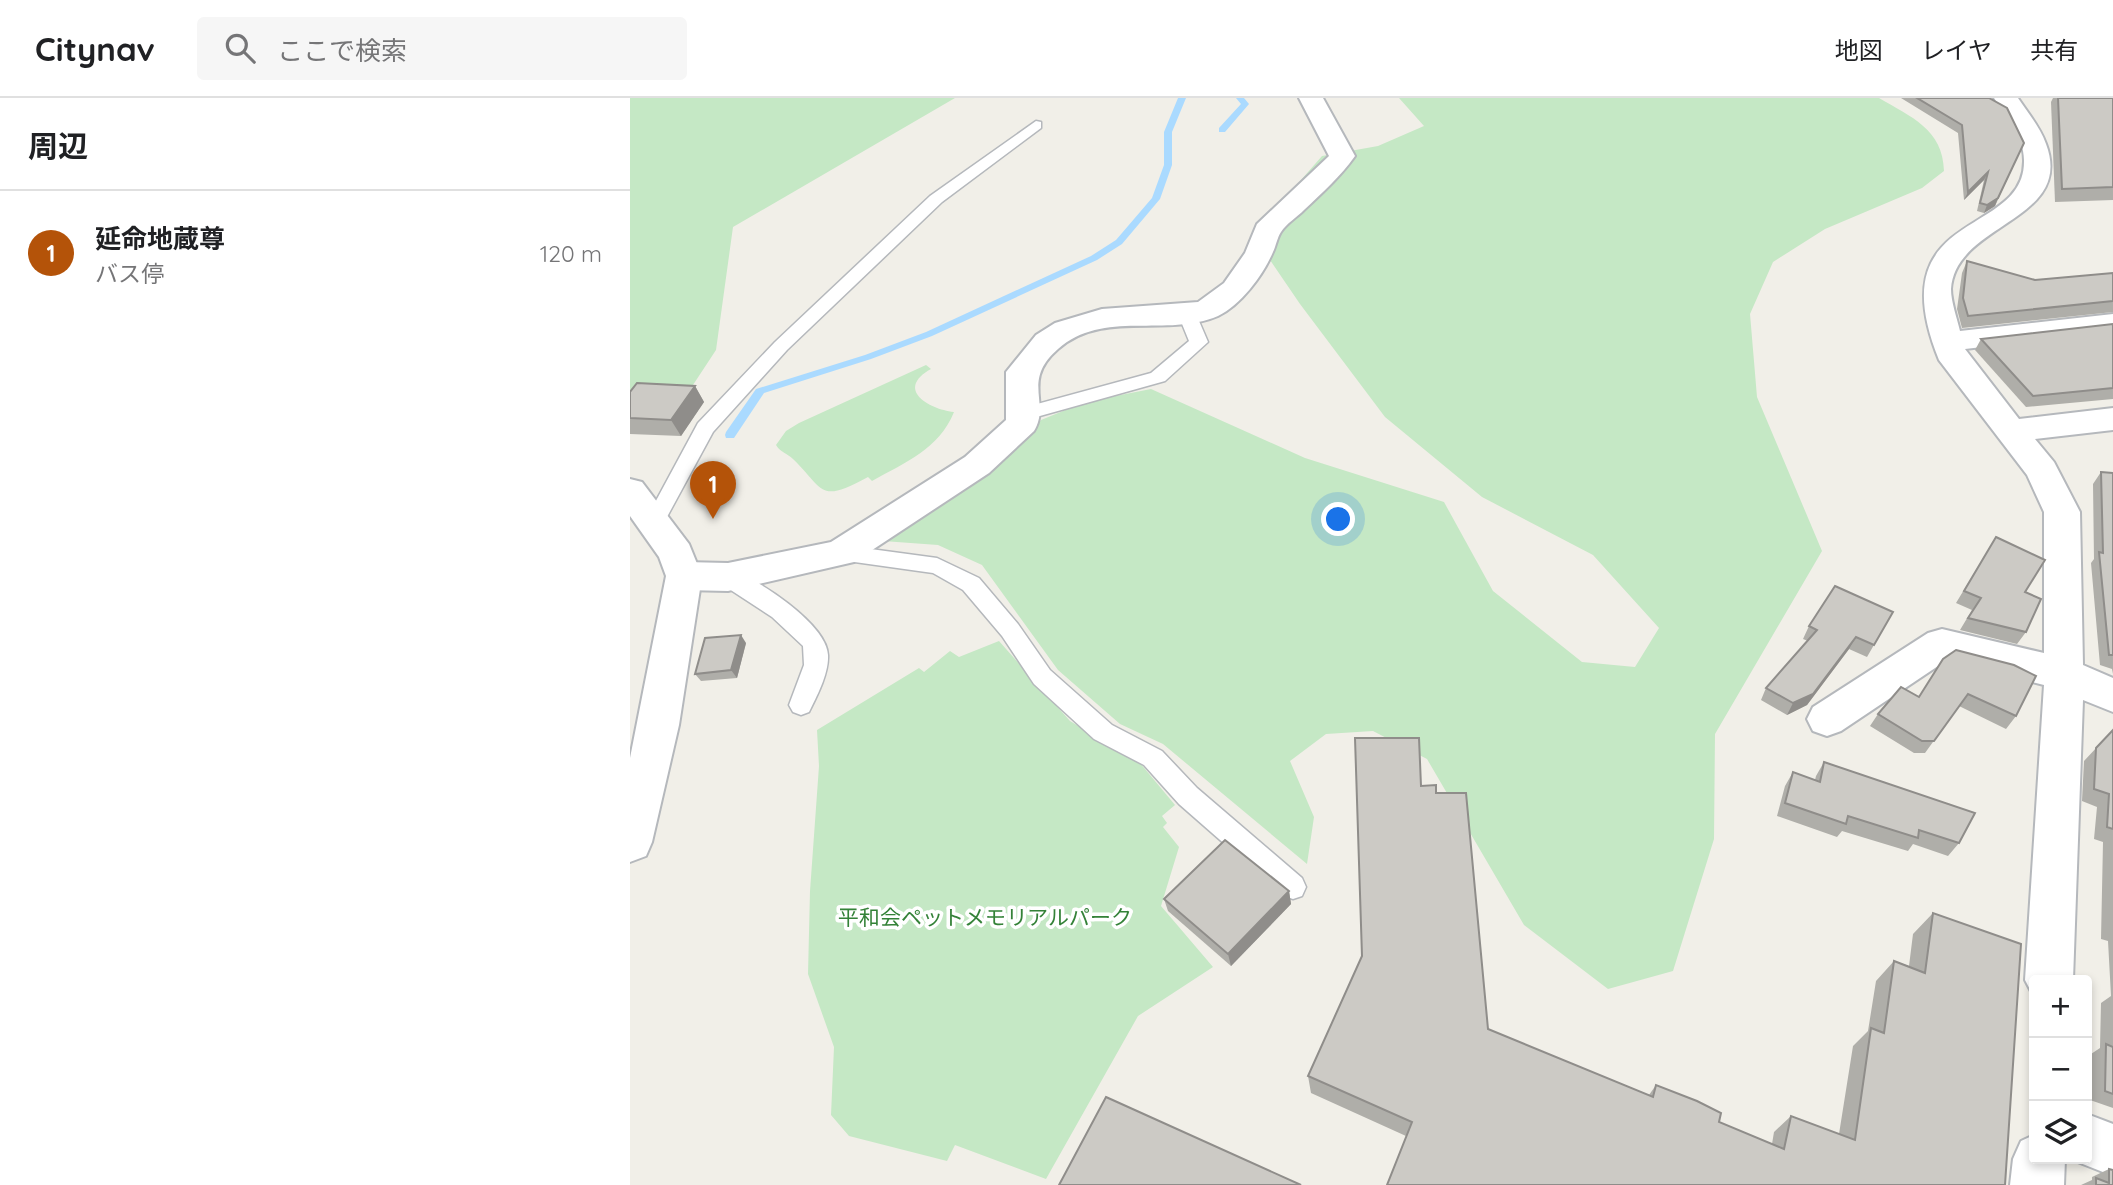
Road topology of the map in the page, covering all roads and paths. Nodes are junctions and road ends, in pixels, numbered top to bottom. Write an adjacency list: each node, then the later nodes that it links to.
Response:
1 (1311, 98): 4 (street)
2 (2006, 98): 6 (street)
3 (1036, 125): 11 (lane)
4 (1187, 313): 7 (lane); 7 (street)
5 (2113, 323): 6 (street)
6 (1946, 342): 9 (street)
7 (1023, 415): 12 (street)
8 (2113, 419): 9 (street)
9 (2009, 431): 15 (street)
10 (630, 491): 11 (street)
11 (654, 523): 13 (street)
12 (841, 553): 14 (street); 21 (lane)
13 (684, 576): 14 (street); 19 (street)
14 (727, 577): 17 (lane)
15 (2064, 674): 16 (street); 18 (street); 22 (street)
16 (2113, 696)
17 (801, 705)
18 (1826, 719)
19 (639, 772): 20 (street)
20 (630, 842)
21 (1293, 887)
22 (2049, 975)
23 (2092, 1142): 24 (street)
24 (2113, 1150)
25 (2039, 1164): 26 (street)
26 (2037, 1185)

